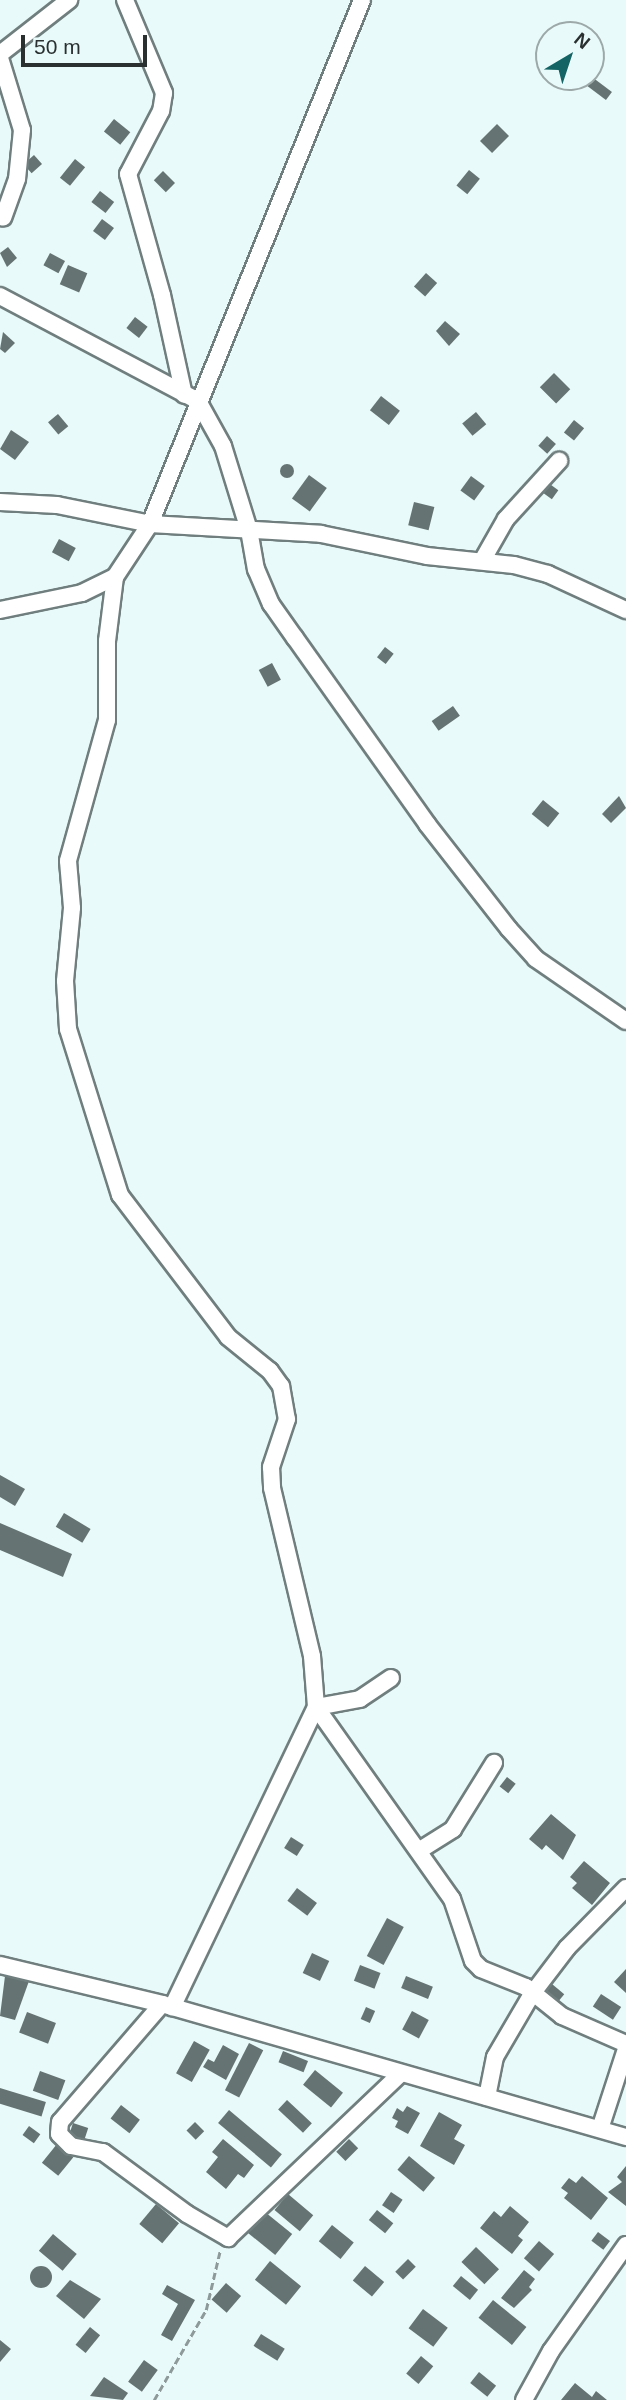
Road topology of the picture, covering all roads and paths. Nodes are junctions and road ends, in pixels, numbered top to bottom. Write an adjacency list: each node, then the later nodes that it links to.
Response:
1 (69, 0): 4 (street)
2 (125, 0): 7 (street)
3 (362, 0): 7 (street)
4 (0, 56): 5 (street)
5 (3, 218)
6 (0, 296): 7 (street)
7 (191, 398): 10 (street); 11 (street)
8 (559, 461): 12 (street)
9 (0, 502): 10 (street)
10 (150, 524): 11 (street); 13 (street)
11 (249, 530): 12 (street); 16 (street)
12 (482, 561): 15 (street)
13 (115, 577): 14 (street); 18 (street)
14 (0, 610)
15 (626, 610)
16 (626, 1021)
17 (391, 1678): 18 (street)
18 (316, 1707): 20 (street); 24 (street)
19 (494, 1763): 20 (street)
20 (420, 1850): 23 (street)
21 (626, 1888): 23 (street)
22 (0, 1965): 24 (street)
23 (532, 1994): 25 (street); 27 (street)
24 (167, 2006): 26 (street); 30 (street)
25 (626, 2047): 28 (street)
26 (401, 2073): 27 (street); 30 (street)
27 (487, 2097): 28 (street)
28 (600, 2129): 29 (street)
29 (626, 2137)
30 (228, 2238): 32 (path)
31 (626, 2245): 33 (street)
32 (154, 2400)
33 (524, 2400)

